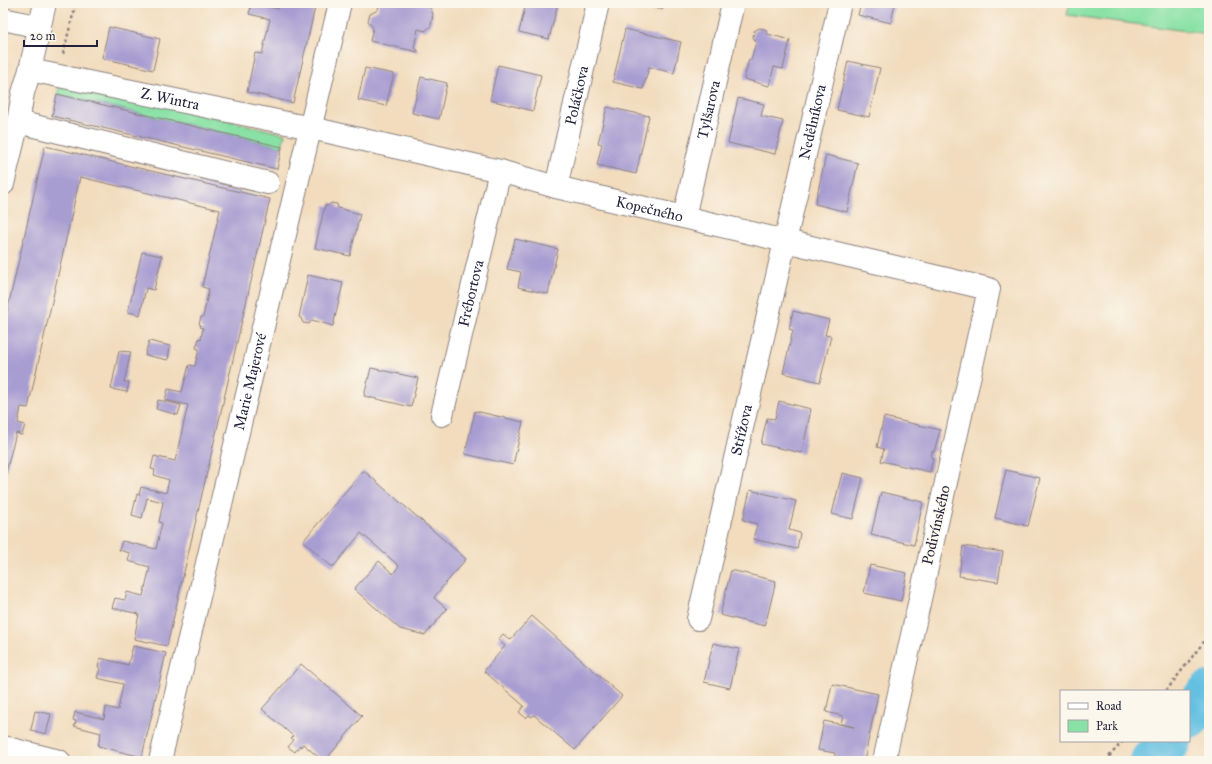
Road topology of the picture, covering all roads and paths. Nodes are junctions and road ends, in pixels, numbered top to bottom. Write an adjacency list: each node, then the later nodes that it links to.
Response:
1 (45, 3): 7 (street)
2 (340, 3): 10 (street, Marie Majerové)
3 (598, 3): 14 (street, Poláčkova)
4 (733, 3): 15 (street, Tylšarova)
5 (840, 3): 16 (street, Nedělníkova)
6 (3, 19): 7 (street)
7 (40, 27): 8 (street)
8 (30, 70): 9 (street); 10 (street, Z. Wintra)
9 (18, 122): 12 (street); 13 (street)
10 (310, 128): 11 (street, Kopečného); 25 (street, Marie Majerové)
11 (500, 171): 14 (street, Kopečného); 18 (street, Frébortova)
12 (268, 183)
13 (3, 184)
14 (556, 187): 15 (street, Kopečného)
15 (684, 217): 16 (street, Kopečného)
16 (785, 241): 17 (street, Kopečného); 19 (street, Střížova)
17 (989, 289): 26 (street, Podivínského)
18 (442, 415)
19 (698, 619)
20 (1209, 635): 21 (path)
21 (1167, 690)
22 (1122, 742): 27 (path)
23 (3, 747): 24 (street)
24 (59, 761)
25 (160, 761)
26 (884, 761)
27 (1105, 761)

